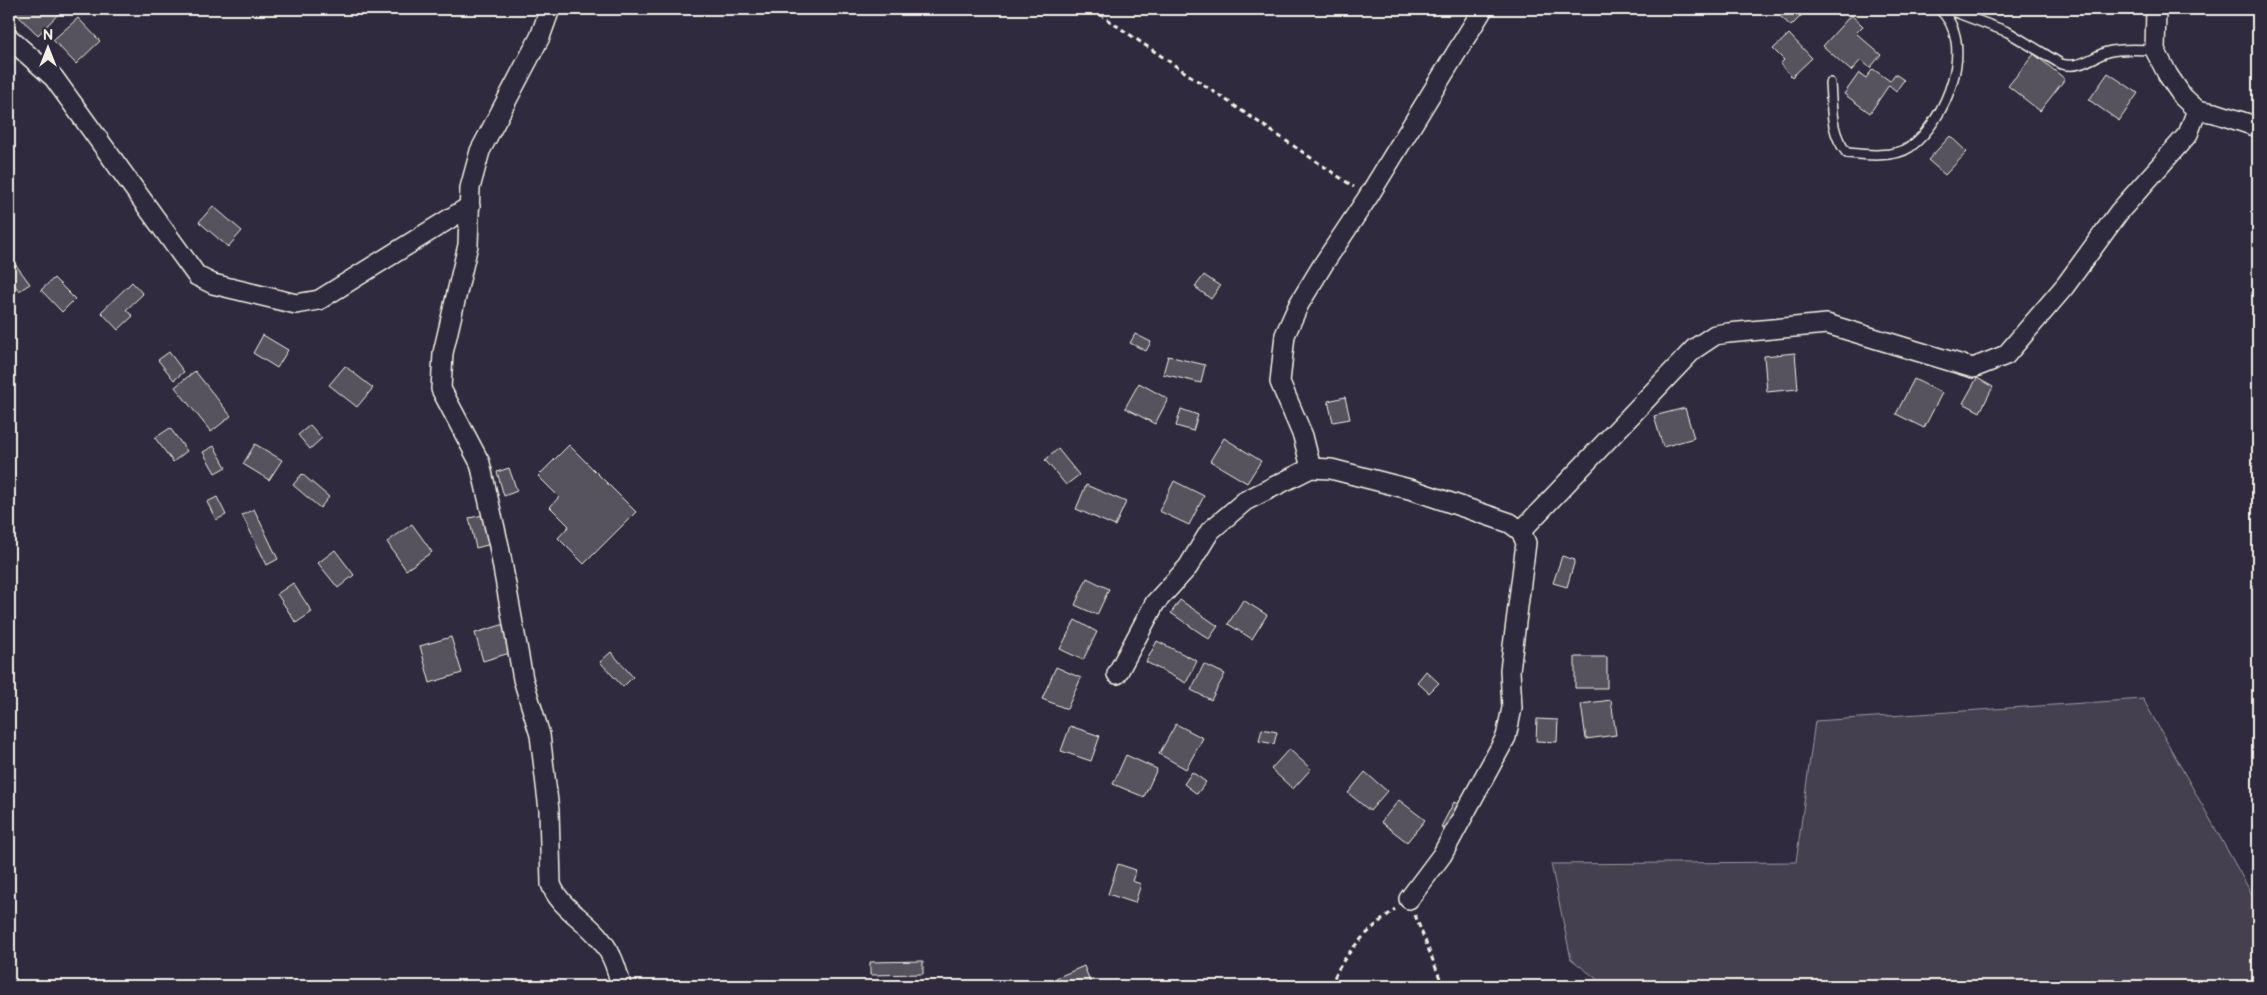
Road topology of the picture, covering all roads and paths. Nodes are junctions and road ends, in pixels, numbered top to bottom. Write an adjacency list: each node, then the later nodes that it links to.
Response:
1 (550, 9): 13 (street)
2 (1092, 9): 12 (path)
3 (1483, 9): 12 (street)
4 (1939, 9): 9 (lane)
5 (1947, 9): 8 (lane)
6 (2156, 9): 8 (street)
7 (9, 38): 13 (street)
8 (2155, 50): 10 (street)
9 (1830, 83)
10 (2197, 110): 11 (street); 15 (street)
11 (2258, 127)
12 (1368, 197): 14 (street)
13 (470, 206): 18 (street)
14 (1311, 468): 15 (street); 16 (street)
15 (1521, 531): 17 (street)
16 (1117, 674)
17 (1408, 899): 19 (path); 20 (path)
18 (621, 986)
19 (1331, 986)
20 (1443, 986)

